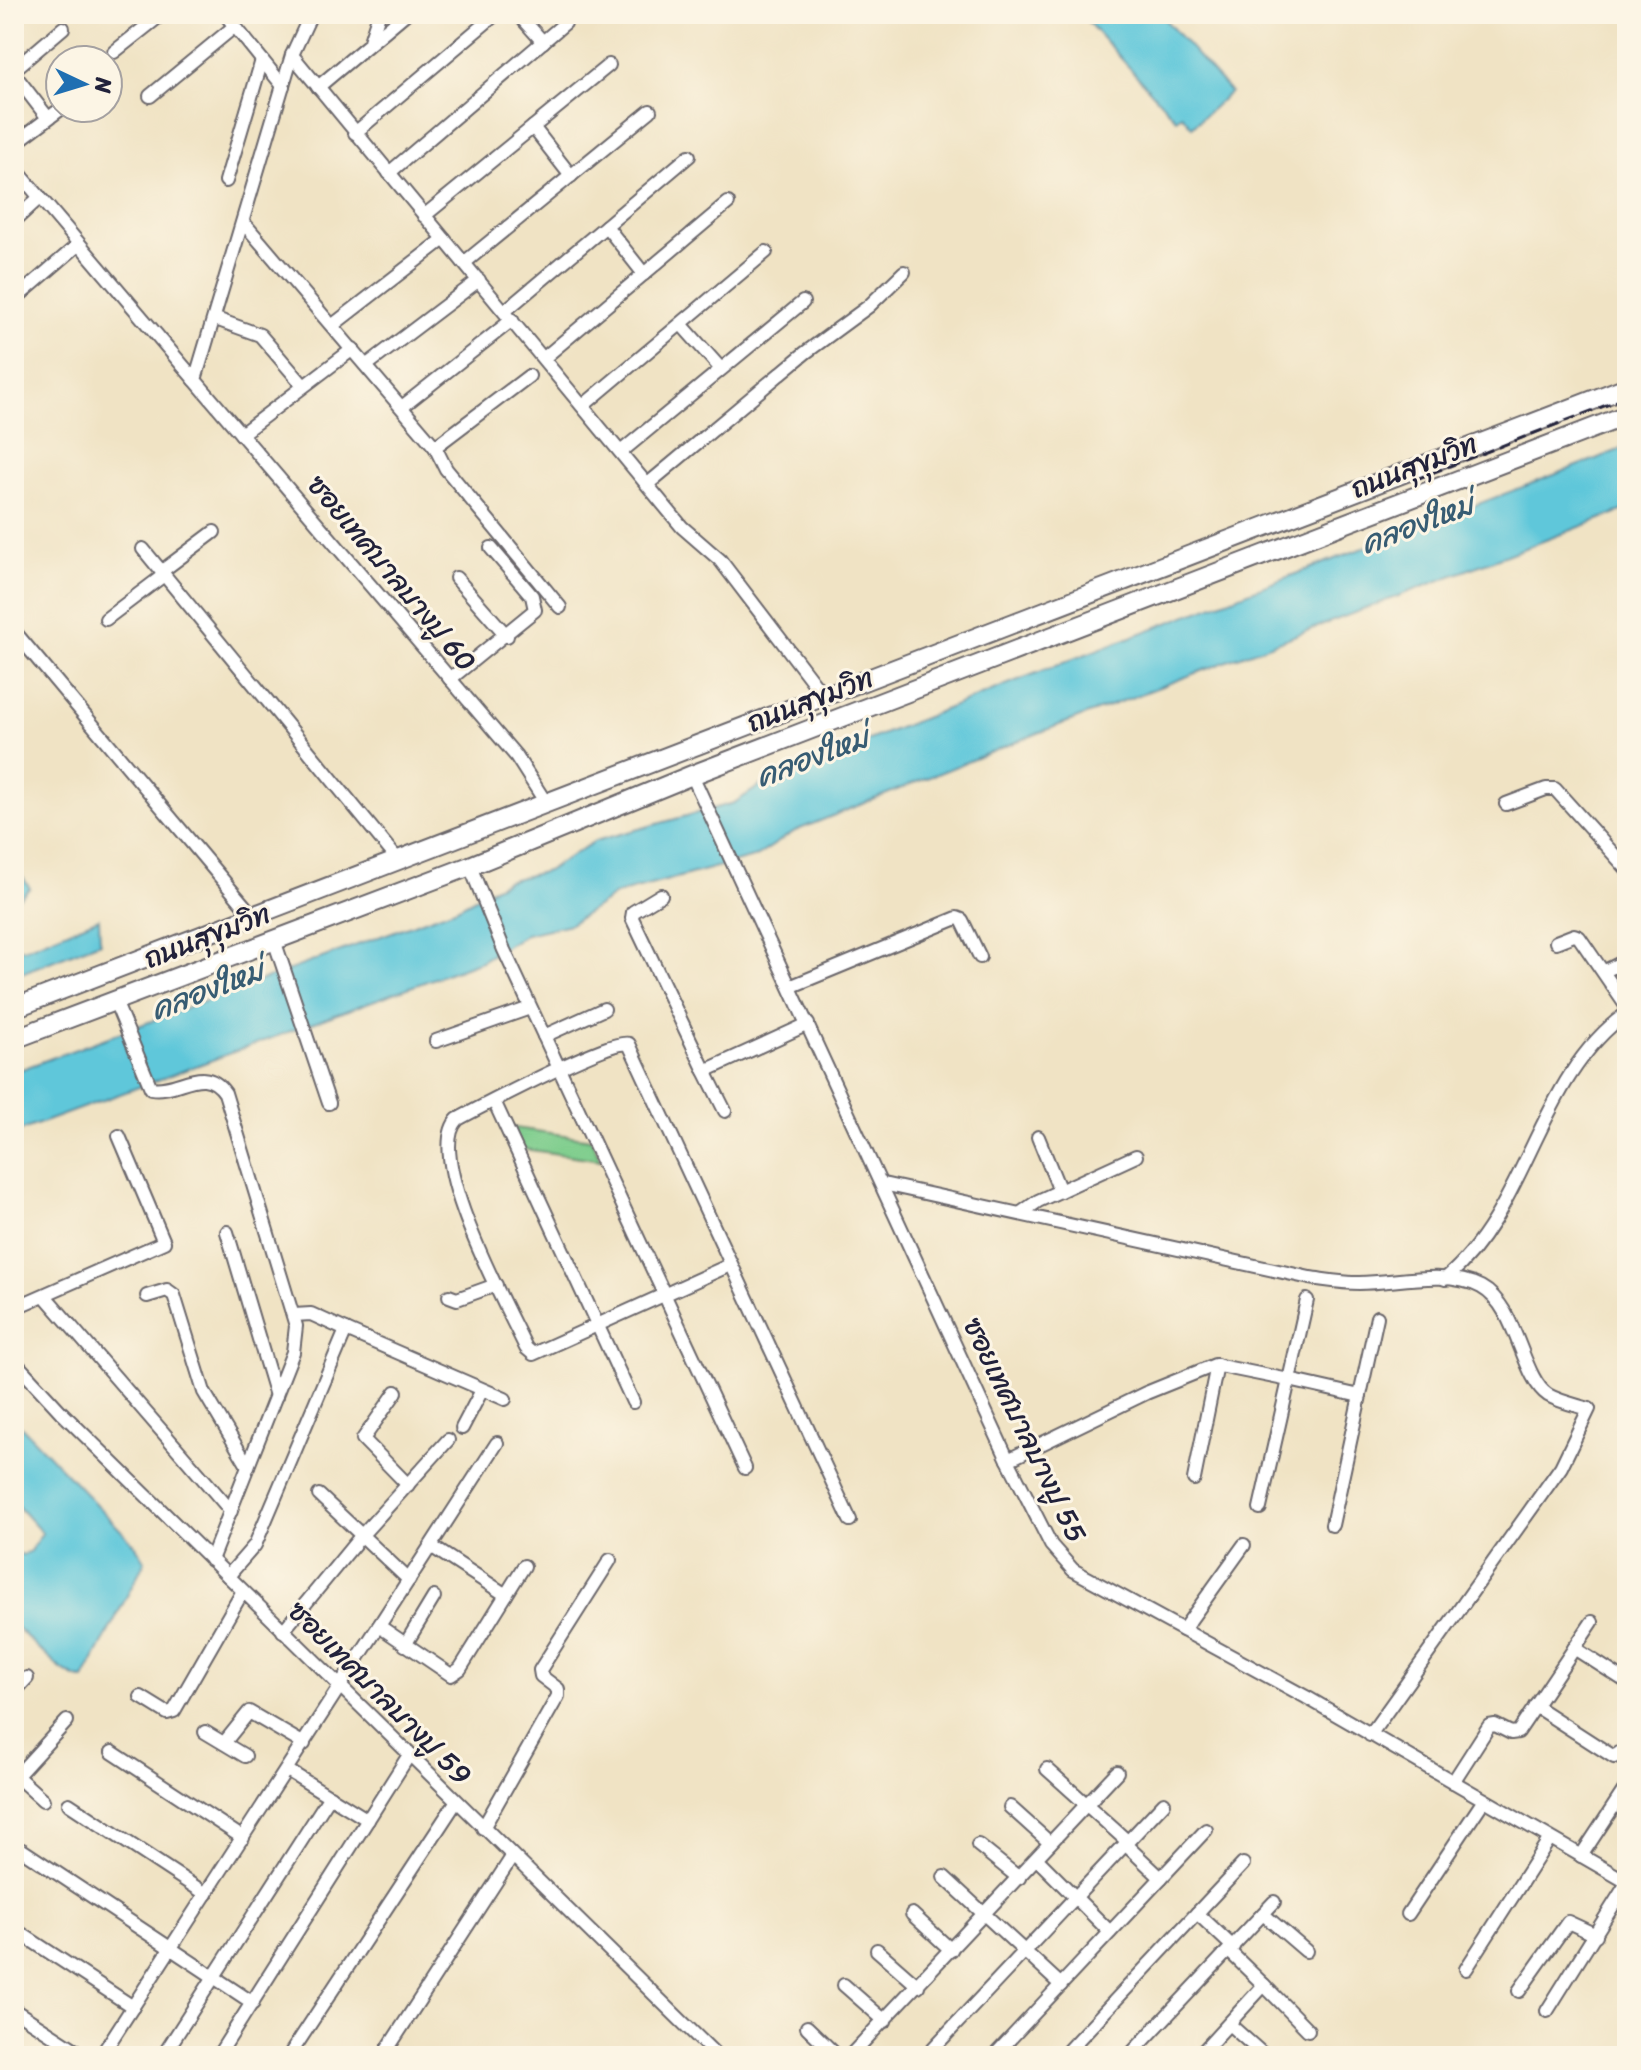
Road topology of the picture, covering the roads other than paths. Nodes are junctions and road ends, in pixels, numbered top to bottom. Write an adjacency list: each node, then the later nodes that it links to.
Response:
1 (162, 14): 15 (street)
2 (225, 14): 9 (street)
3 (311, 14): 16 (street)
4 (379, 14): 11 (street)
5 (405, 14): 11 (street)
6 (496, 14): 26 (street)
7 (518, 14): 12 (street)
8 (565, 23): 12 (street)
9 (235, 26): 17 (street); 21 (street)
10 (63, 28): 14 (street)
11 (370, 42): 20 (street)
12 (543, 42): 30 (street)
13 (44, 44): 23 (street)
14 (44, 44)
15 (124, 44)
16 (292, 55): 19 (street); 20 (street)
17 (262, 60): 19 (street); 32 (street)
18 (609, 65): 25 (street)
19 (283, 86): 37 (street)
20 (318, 87): 26 (street)
21 (150, 96)
22 (650, 111): 31 (street)
23 (44, 113)
24 (44, 121): 27 (street)
25 (533, 127): 31 (street); 35 (street)
26 (355, 133): 30 (street)
27 (14, 144)
28 (689, 156): 38 (street)
29 (14, 167): 33 (street, ซอยเทศบาลบางปู 60)
30 (389, 173): 35 (street)
31 (571, 176): 42 (street)
32 (226, 181)
33 (39, 198): 36 (street); 40 (street, ซอยเทศบาลบางปู 60)
34 (728, 203): 44 (street)
35 (424, 216): 39 (street)
36 (14, 221)
37 (243, 222): 49 (street); 51 (street)
38 (606, 226): 44 (street); 48 (street)
39 (444, 239): 42 (street); 51 (street)
40 (79, 244): 46 (street); 57 (street, ซอยเทศบาลบางปู 60)
41 (766, 252): 50 (street)
42 (464, 263): 45 (street)
43 (904, 272): 66 (street)
44 (644, 274): 53 (street)
45 (479, 280): 48 (street); 54 (street)
46 (14, 300)
47 (803, 302): 55 (street)
48 (508, 315): 53 (street); 61 (street)
49 (216, 319): 57 (street); 58 (street)
50 (681, 324): 55 (street); 60 (street)
51 (333, 325): 52 (street)
52 (353, 349): 54 (street); 58 (street)
53 (544, 358): 60 (street)
54 (367, 365): 61 (street)
55 (721, 369): 65 (street)
56 (529, 376): 64 (street)
57 (195, 380): 63 (street, ซอยเทศบาลบางปู 60)
58 (303, 385): 63 (street)
59 (1627, 387): 76 (highway, ถนนสุขุมวิท)
60 (584, 405): 65 (street)
61 (402, 407): 64 (street)
62 (1627, 415): 77 (highway, ถนนสุขุมวิท)
63 (241, 434): 78 (street, ซอยเทศบาลบางปู 60)
64 (435, 447): 72 (street)
65 (622, 451): 66 (street)
66 (649, 483): 79 (street)
67 (214, 532): 70 (street)
68 (491, 548): 75 (street)
69 (143, 549): 70 (street)
70 (163, 573): 73 (street); 83 (street)
71 (456, 578): 75 (street)
72 (560, 607)
73 (106, 619)
74 (14, 631): 87 (street)
75 (507, 636): 78 (street)
76 (977, 636): 77 (highway); 79 (highway, ถนนสุขุมวิท)
77 (987, 662): 80 (highway, ถนนสุขุมวิท)
78 (450, 679): 81 (street, ซอยเทศบาลบางปู 60)
79 (823, 695): 81 (highway, ถนนสุขุมวิท)
80 (692, 775): 84 (highway, ถนนสุขุมวิท); 93 (street, ซอยเทศบาลบางปู 55)
81 (546, 803): 83 (highway, ถนนสุขุมวิท)
82 (1506, 804): 85 (street)
83 (398, 860): 87 (highway, ถนนสุขุมวิท)
84 (470, 866): 88 (highway, ถนนสุขุมวิท); 97 (street)
85 (1627, 869)
86 (661, 895): 105 (street)
87 (253, 916): 96 (highway, ถนนสุขุมวิท)
88 (274, 940): 94 (highway, ถนนสุขุมวิท); 107 (street)
89 (1556, 942): 92 (street)
90 (980, 957): 93 (street)
91 (1627, 960): 92 (street)
92 (1605, 971): 95 (street)
93 (792, 986): 100 (street, ซอยเทศบาลบางปู 55)
94 (115, 1001): 102 (highway, ถนนสุขุมวิท); 125 (street)
95 (1627, 1007)
96 (14, 1008)
97 (530, 1008): 101 (street); 103 (street)
98 (604, 1009): 101 (street)
99 (1627, 1013): 117 (street)
100 (808, 1024): 105 (street); 112 (street, ซอยเทศบาลบางปู 55)
101 (544, 1036): 104 (street)
102 (14, 1039)
103 (436, 1041)
104 (559, 1069): 106 (street); 116 (street); 119 (street)
105 (705, 1071): 108 (street)
106 (494, 1101): 118 (street); 127 (street)
107 (329, 1103)
108 (725, 1111)
109 (119, 1136): 120 (street)
110 (1038, 1137): 113 (street)
111 (1136, 1156): 113 (street)
112 (883, 1184): 114 (street); 141 (street, ซอยเทศบาลบางปู 55)
113 (1060, 1191): 114 (street)
114 (1021, 1213): 117 (street)
115 (227, 1232): 134 (street)
116 (730, 1265): 119 (street); 149 (street)
117 (1445, 1279): 176 (street)
118 (496, 1285): 122 (street); 127 (street)
119 (663, 1295): 127 (street); 143 (street)
120 (45, 1296): 124 (street); 148 (street)
121 (147, 1296): 142 (street)
122 (449, 1296)
123 (1307, 1300): 131 (street)
124 (14, 1308)
125 (294, 1315): 128 (street); 134 (street)
126 (1377, 1317): 135 (street)
127 (598, 1325): 137 (street)
128 (346, 1330): 132 (street); 157 (street)
129 (14, 1361): 154 (street, ซอยเทศบาลบางปู 59)
130 (1217, 1365): 131 (street); 141 (street); 144 (street)
131 (1289, 1380): 135 (street); 147 (street)
132 (482, 1390): 136 (street); 138 (street)
133 (396, 1392): 145 (street)
134 (276, 1396): 142 (street)
135 (1360, 1396): 150 (street)
136 (505, 1399)
137 (633, 1402)
138 (462, 1428)
139 (448, 1440): 145 (street)
140 (497, 1443): 153 (street)
141 (1008, 1460): 164 (street, ซอยเทศบาลบางปู 55)
142 (248, 1466): 148 (street)
143 (745, 1468)
144 (1194, 1479)
145 (408, 1485): 151 (street)
146 (319, 1495): 151 (street)
147 (1260, 1508)
148 (231, 1511): 154 (street)
149 (850, 1520)
150 (1332, 1525)
151 (361, 1536): 158 (street); 165 (street)
152 (1244, 1545): 164 (street)
153 (431, 1546): 158 (street); 160 (street)
154 (211, 1560): 157 (street, ซอยเทศบาลบางปู 59)
155 (610, 1560): 198 (street)
156 (524, 1566): 160 (street)
157 (228, 1576): 159 (street, ซอยเทศบาลบางปู 59)
158 (409, 1580): 163 (street)
159 (243, 1591): 165 (street, ซอยเทศบาลบางปู 59); 172 (street)
160 (506, 1595): 166 (street)
161 (434, 1597): 166 (street)
162 (1592, 1622): 167 (street)
163 (379, 1626): 166 (street); 170 (street)
164 (1183, 1630): 176 (street, ซอยเทศบาลบางปู 55)
165 (283, 1631): 170 (street, ซอยเทศบาลบางปู 59)
166 (405, 1645)
167 (1574, 1648): 169 (street); 173 (street)
168 (27, 1678): 171 (street)
169 (1627, 1682)
170 (340, 1687): 178 (street); 181 (street, ซอยเทศบาลบางปู 59)
171 (14, 1692)
172 (141, 1697)
173 (1535, 1706): 179 (street); 187 (street)
174 (67, 1721): 186 (street)
175 (205, 1732): 177 (street)
176 (1370, 1735): 187 (street, ซอยเทศบาลบางปู 55)
177 (224, 1743): 178 (street); 182 (street)
178 (304, 1744): 184 (street)
179 (1627, 1747)
180 (112, 1752): 200 (street)
181 (409, 1755): 192 (street, ซอยเทศบาลบางปู 59); 197 (street)
182 (245, 1756)
183 (1047, 1769): 195 (street)
184 (287, 1770): 189 (street); 200 (street)
185 (1117, 1772): 195 (street)
186 (15, 1776): 190 (street)
187 (1453, 1782): 191 (street, ซอยเทศบาลบางปู 55)
188 (1627, 1786): 206 (street)
189 (330, 1796): 197 (street); 232 (street)
190 (43, 1800)
191 (1484, 1800): 201 (street, ซอยเทศบาลบางปู 55); 221 (street)
192 (456, 1802): 198 (street, ซอยเทศบาลบางปู 59); 250 (street)
193 (1164, 1803): 202 (street)
194 (69, 1804): 214 (street)
195 (1087, 1806): 202 (street); 203 (street)
196 (1010, 1807): 203 (street)
197 (368, 1820): 238 (street)
198 (483, 1828): 207 (street, ซอยเทศบาลบางปู 59)
199 (1206, 1830): 212 (street)
200 (243, 1838): 214 (street)
201 (1550, 1838): 206 (street, ซอยเทศบาลบางปู 55); 231 (street)
202 (1126, 1842): 212 (street); 215 (street)
203 (1050, 1843): 208 (street)
204 (978, 1845): 211 (street)
205 (22, 1850): 225 (street)
206 (1581, 1856): 213 (street, ซอยเทศบาลบางปู 55)
207 (512, 1857): 251 (street); 252 (street, ซอยเทศบาลบางปู 59)
208 (1037, 1859): 211 (street); 215 (street)
209 (1243, 1864): 217 (street)
210 (944, 1877): 219 (street)
211 (1019, 1878): 219 (street)
212 (1161, 1878): 223 (street)
213 (1626, 1881): 224 (street)
214 (206, 1894): 225 (street)
215 (1075, 1897): 223 (street); 229 (street)
216 (1274, 1902): 220 (street)
217 (1197, 1913): 226 (street); 257 (street)
218 (912, 1914): 228 (street)
219 (986, 1914): 228 (street); 229 (street)
220 (1263, 1914): 226 (street); 230 (street)
221 (1408, 1914)
222 (14, 1929): 239 (street)
223 (1110, 1932): 234 (street)
224 (1596, 1935): 237 (street); 241 (street)
225 (170, 1948): 232 (street); 239 (street)
226 (1231, 1949): 235 (street); 258 (street)
227 (877, 1950): 236 (street)
228 (951, 1950): 236 (street)
229 (1024, 1951): 234 (street); 255 (street)
230 (1306, 1951)
231 (1466, 1969)
232 (214, 1977): 238 (street); 248 (street)
233 (844, 1985): 242 (street)
234 (1061, 1985): 256 (street)
235 (1264, 1985): 243 (street); 245 (street)
236 (918, 1986): 242 (street)
237 (1519, 1991)
238 (253, 2003): 249 (street)
239 (133, 2007): 247 (street)
240 (14, 2010): 246 (street)
241 (1547, 2011)
242 (885, 2021): 254 (street)
243 (1229, 2024): 259 (street); 260 (street)
244 (807, 2027): 253 (street)
245 (1308, 2030)
246 (85, 2056)
247 (101, 2056)
248 (163, 2056)
249 (218, 2056)
250 (289, 2056)
251 (383, 2056)
252 (717, 2056)
253 (837, 2056)
254 (850, 2056)
255 (926, 2056)
256 (994, 2056)
257 (1063, 2056)
258 (1129, 2056)
259 (1199, 2056)
260 (1265, 2056)

